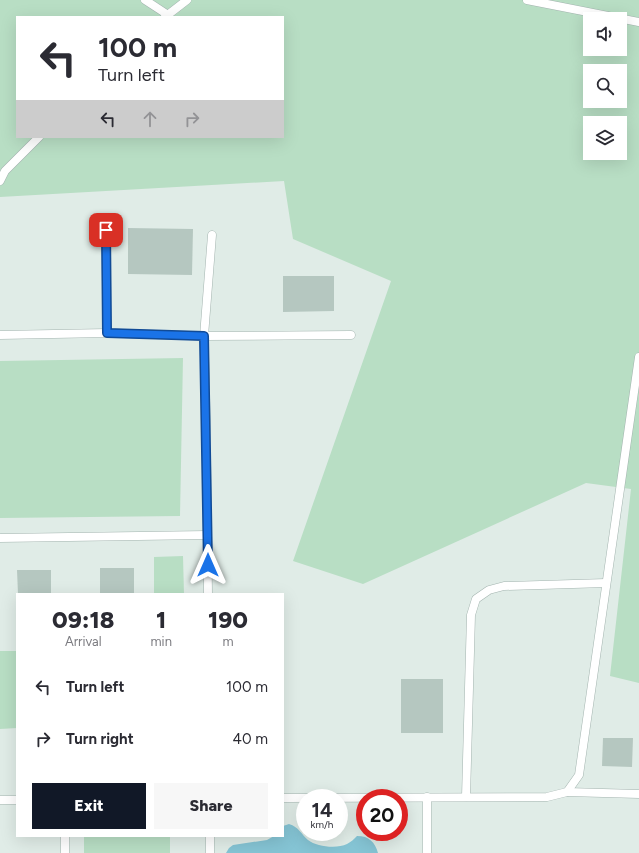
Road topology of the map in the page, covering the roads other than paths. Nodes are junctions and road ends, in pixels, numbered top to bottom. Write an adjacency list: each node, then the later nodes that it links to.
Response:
1 (145, 0): 4 (lane)
2 (187, 0): 4 (lane)
3 (527, 0): 5 (lane)
4 (166, 16)
5 (639, 22)
6 (38, 138): 7 (lane)
7 (0, 181)
8 (106, 230): 10 (lane)
9 (212, 235): 13 (lane)
10 (107, 333): 11 (lane); 13 (lane)
11 (0, 335)
12 (351, 335): 13 (lane)
13 (204, 336): 15 (lane)
14 (639, 357): 17 (lane)
15 (207, 535): 16 (lane); 18 (lane)
16 (0, 538)
17 (606, 583): 19 (lane); 22 (lane)
18 (208, 593)
19 (567, 792): 20 (lane); 22 (lane)
20 (639, 794)
21 (427, 797): 22 (lane); 23 (lane); 30 (lane)
22 (466, 797)
23 (284, 798)
24 (0, 800): 25 (lane)
25 (16, 800)
26 (65, 837): 28 (lane)
27 (210, 837): 29 (lane)
28 (65, 853)
29 (210, 853)
30 (427, 853)

